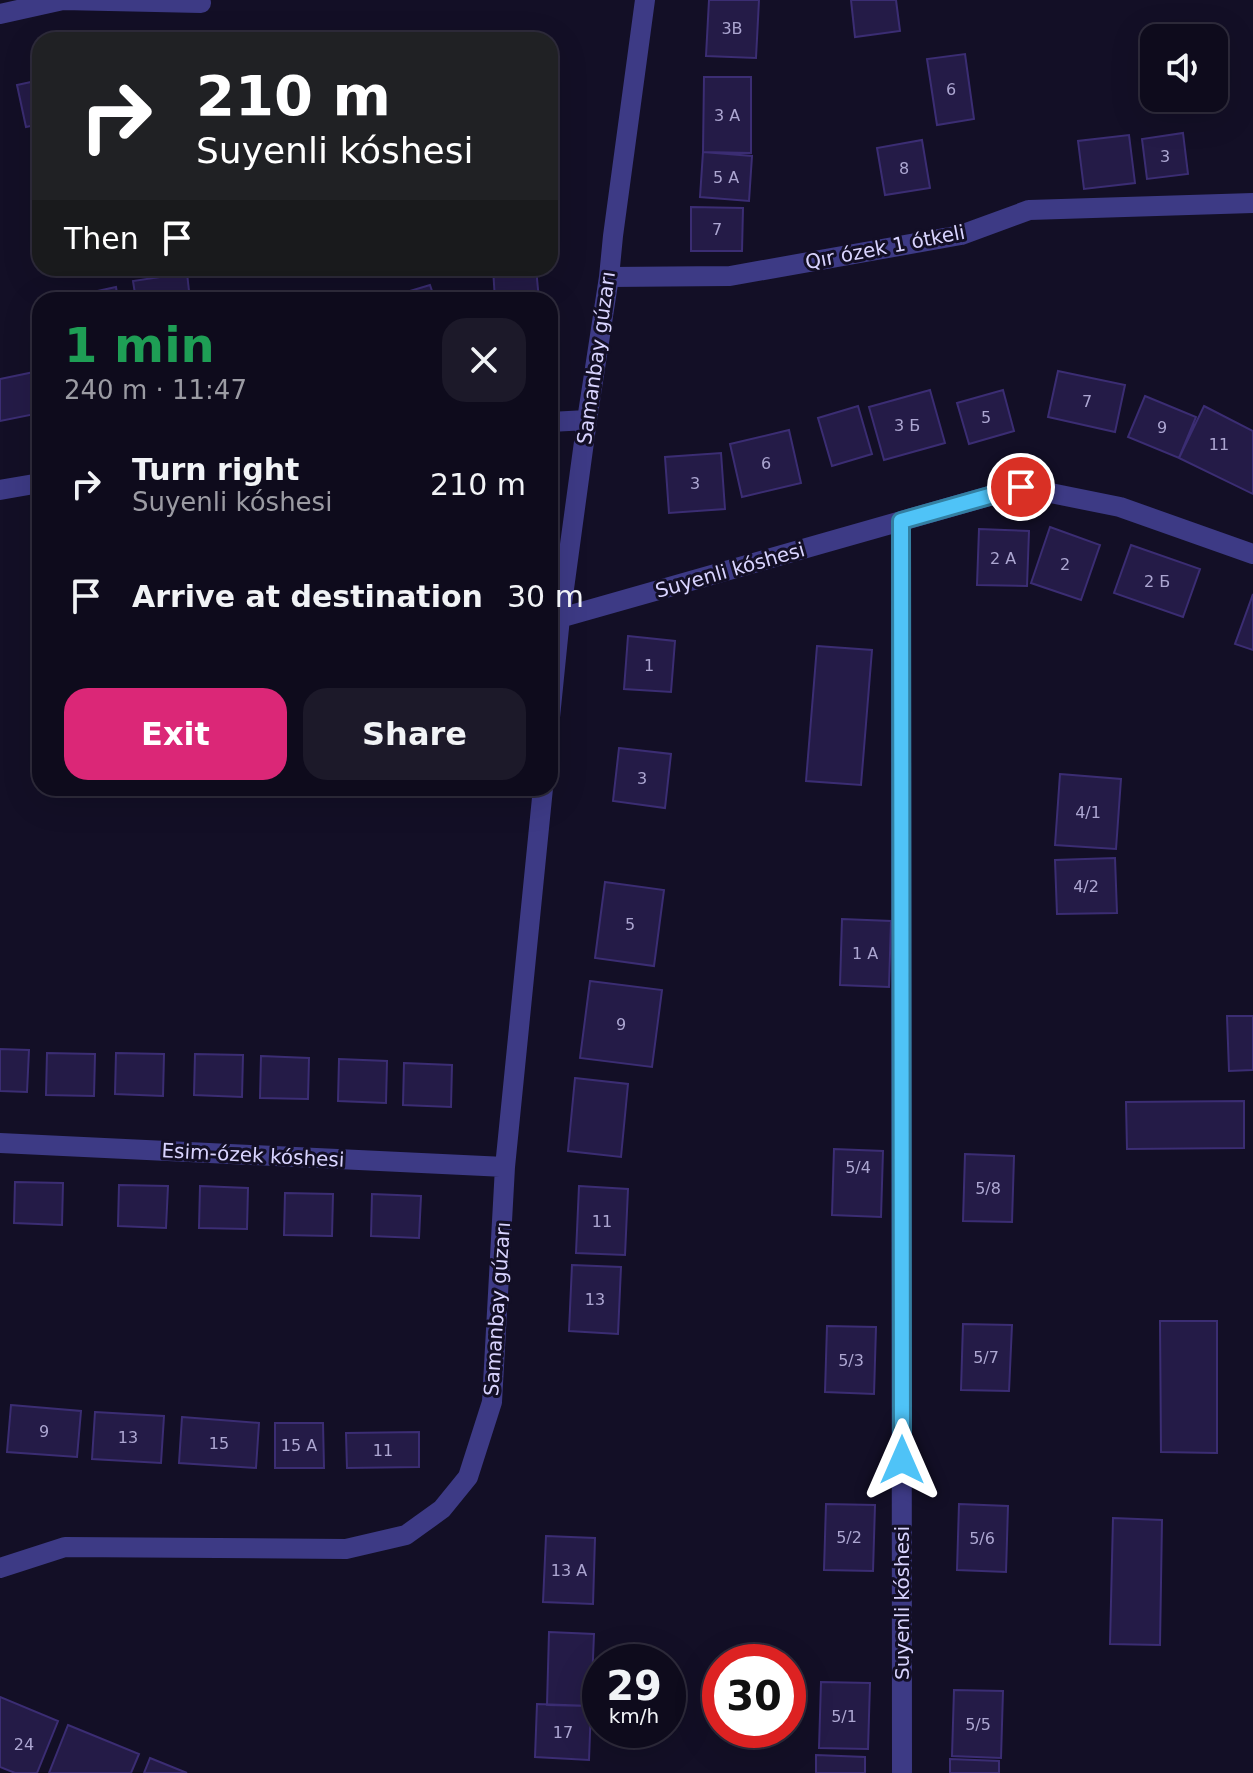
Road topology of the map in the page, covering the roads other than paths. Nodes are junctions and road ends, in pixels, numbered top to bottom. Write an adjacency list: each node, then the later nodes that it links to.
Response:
1 (645, 0): 5 (street, Samanbay gúzarı)
2 (201, 3): 3 (street)
3 (0, 14)
4 (1253, 203): 5 (street, Qır ózek 1 ótkeli)
5 (609, 277): 6 (street, Samanbay gúzarı)
6 (587, 420): 7 (street); 12 (street, Samanbay gúzarı)
7 (558, 422)
8 (32, 484): 9 (street)
9 (0, 490)
10 (901, 521): 11 (street, Suyenli kóshesi); 12 (street, Suyenli kóshesi); 18 (street, Suyenli kóshesi)
11 (1253, 554)
12 (560, 618): 13 (street, Samanbay gúzarı)
13 (558, 638)
14 (542, 796): 16 (street, Samanbay gúzarı)
15 (0, 1143): 16 (street, Esim-ózek kóshesi)
16 (505, 1167): 17 (street, Samanbay gúzarı)
17 (0, 1568)
18 (902, 1773)

